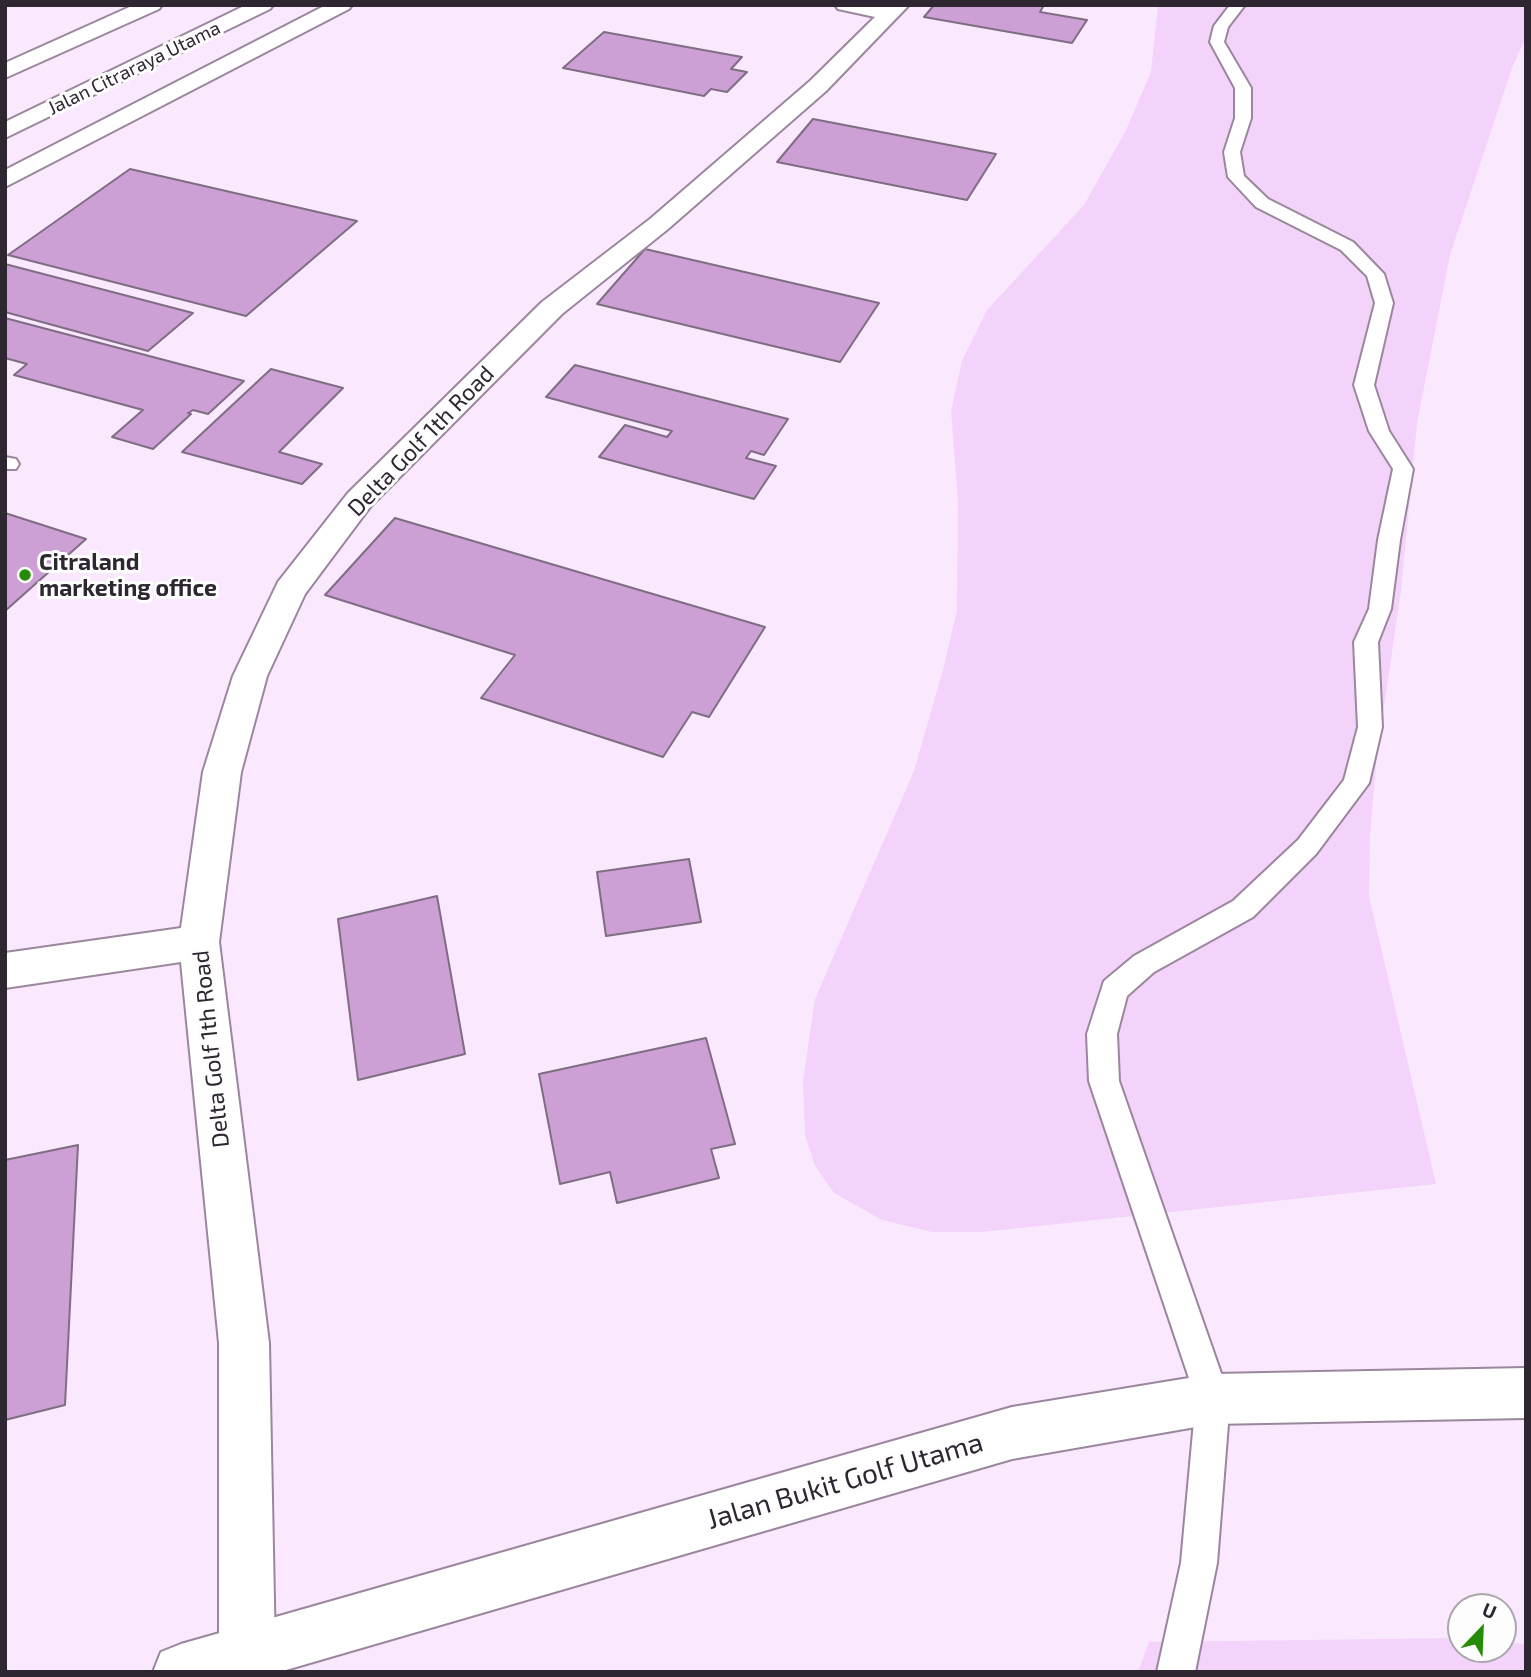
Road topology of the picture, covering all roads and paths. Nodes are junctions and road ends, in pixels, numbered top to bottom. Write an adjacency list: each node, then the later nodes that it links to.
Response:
1 (152, 5): 9 (street)
2 (215, 5): 8 (street, Jalan Citraraya Utama)
3 (342, 5): 11 (street)
4 (845, 5): 7 (street)
5 (1238, 5): 15 (lane)
6 (248, 7): 10 (street, Jalan Citraraya Utama)
7 (895, 10): 12 (street, Delta Golf 1th Road)
8 (191, 17)
9 (5, 71)
10 (5, 131)
11 (5, 180)
12 (199, 942): 13 (street); 16 (street, Delta Golf 1th Road)
13 (5, 971)
14 (1526, 1393): 15 (street, Jalan Bukit Golf Utama)
15 (1213, 1399): 16 (street, Jalan Bukit Golf Utama); 18 (lane)
16 (247, 1653): 17 (street, Jalan Bukit Golf Utama)
17 (181, 1672)
18 (1176, 1672)

